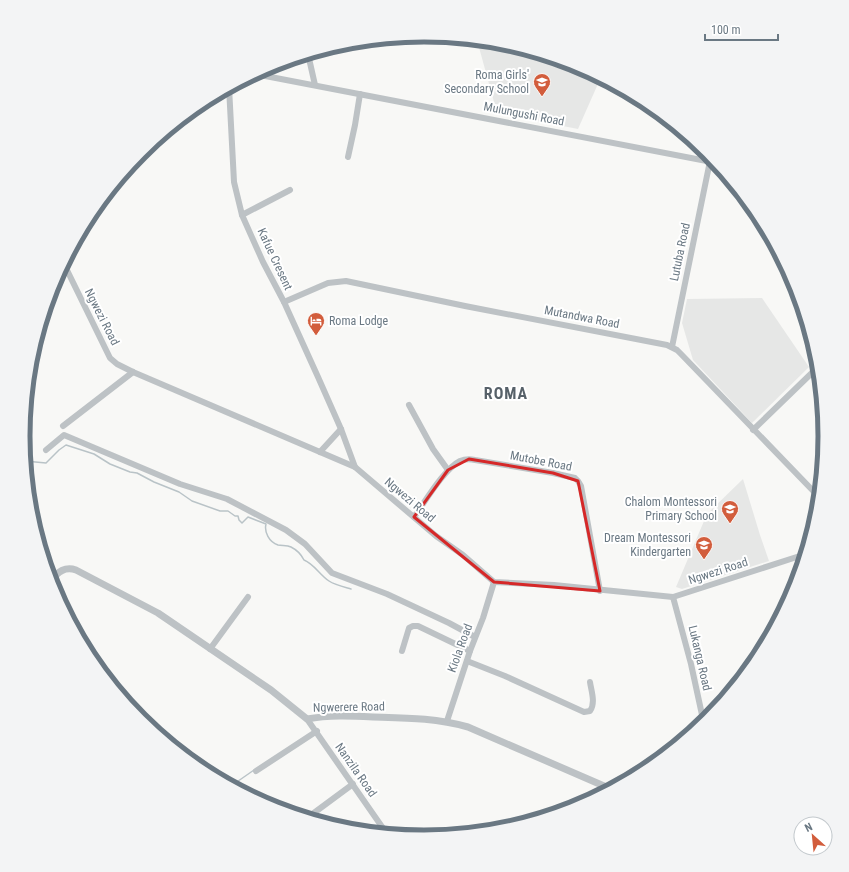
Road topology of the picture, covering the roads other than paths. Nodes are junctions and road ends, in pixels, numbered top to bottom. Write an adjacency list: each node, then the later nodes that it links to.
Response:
1 (309, 59): 3 (street)
2 (265, 76): 3 (street, Mulungushi Road)
3 (315, 85): 5 (street, Mulungushi Road)
4 (229, 93): 10 (street, Kafue Cresent)
5 (360, 94): 6 (street); 7 (street, Mulungushi Road)
6 (348, 157)
7 (706, 161)
8 (713, 167): 13 (street, Lutuba Road)
9 (290, 190): 10 (street)
10 (242, 215): 12 (street, Kafue Cresent)
11 (67, 270): 14 (street, Ngwezi Road)
12 (284, 302): 13 (street, Mutandwa Road); 18 (street, Kafue Cresent)
13 (672, 347): 19 (street, Mutandwa Road)
14 (133, 372): 17 (street); 21 (street, Ngwezi Road)
15 (813, 372): 19 (street)
16 (409, 405): 23 (street)
17 (64, 426)
18 (341, 429): 21 (street); 22 (street, Kafue Cresent)
19 (754, 430): 24 (street, Mutandwa Road)
20 (46, 450): 32 (street)
21 (320, 452): 22 (street, Ngwezi Road)
22 (355, 467): 25 (street, Ngwezi Road)
23 (448, 470): 25 (street, Mutobe Road); 29 (street, Mutobe Road)
24 (815, 493)
25 (414, 517): 28 (street, Ngwezi Road)
26 (800, 556): 31 (street, Ngwezi Road)
27 (56, 575): 33 (street, Ngwerere Road)
28 (494, 582): 29 (street, Ngwezi Road); 32 (street, Kiola Road)
29 (600, 591): 31 (street, Ngwezi Road)
30 (248, 597): 33 (street)
31 (673, 597): 38 (street, Lukanga Road)
32 (475, 637): 35 (street, Kiola Road)
33 (210, 649): 39 (street, Ngwerere Road)
34 (402, 651): 35 (street)
35 (470, 651): 36 (street, Kiola Road)
36 (468, 661): 37 (street); 40 (street, Kiola Road)
37 (590, 682)
38 (702, 716)
39 (307, 718): 40 (street, Ngwerere Road); 41 (street, Nanzila Road)
40 (447, 721): 44 (street, Ngwerere Road)
41 (317, 731): 42 (street); 43 (street, Nanzila Road)
42 (256, 771)
43 (353, 784): 45 (street); 46 (street, Nanzila Road)
44 (606, 787)
45 (312, 814)
46 (383, 828)

